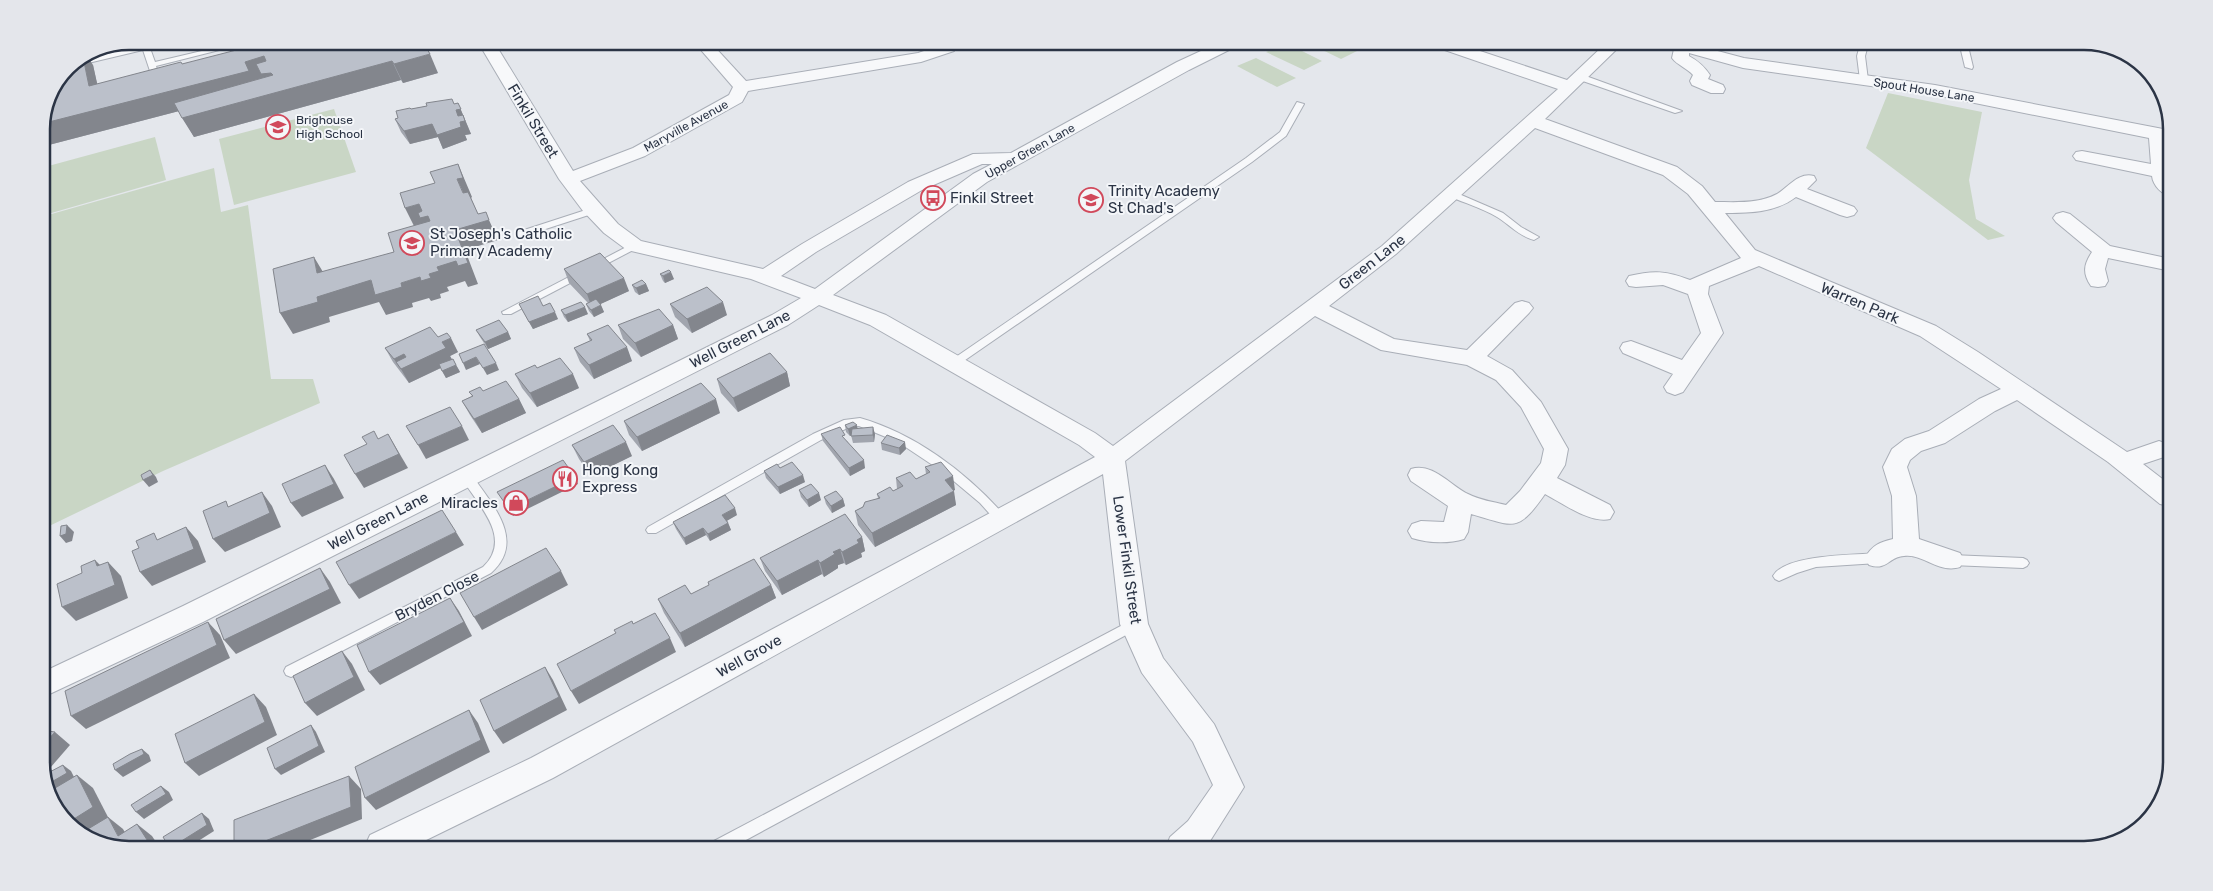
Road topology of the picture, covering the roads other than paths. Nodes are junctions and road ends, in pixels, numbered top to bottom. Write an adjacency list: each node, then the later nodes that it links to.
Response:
1 (134, 50): 14 (lane)
2 (147, 50): 15 (lane)
3 (215, 50): 15 (lane)
4 (491, 50): 30 (street, Finkil Street)
5 (709, 50): 20 (street, Maryville Avenue)
6 (945, 50): 20 (street)
7 (1216, 50): 28 (street, Upper Green Lane)
8 (1463, 50): 19 (street)
9 (1608, 50): 19 (street, Green Lane)
10 (1680, 50): 21 (street)
11 (1695, 50): 18 (street, Spout House Lane)
12 (1863, 50): 18 (lane)
13 (1965, 50): 16 (lane)
14 (89, 61)
15 (152, 66): 17 (lane)
16 (1969, 67)
17 (171, 78)
18 (1864, 80): 25 (street, Spout House Lane)
19 (1575, 82): 23 (lane); 24 (street, Green Lane)
20 (742, 87): 30 (street, Maryville Avenue)
21 (1717, 89)
22 (1300, 104): 53 (lane)
23 (1678, 110)
24 (1533, 121): 32 (street, Green Lane); 33 (street, Warren Park)
25 (2163, 135)
26 (2163, 147): 29 (street)
27 (2082, 156): 29 (street)
28 (1015, 159): 43 (street); 47 (street, Upper Green Lane)
29 (2161, 172): 31 (street)
30 (568, 179): 34 (street, Finkil Street)
31 (2163, 182)
32 (1452, 194): 38 (lane); 48 (street, Green Lane)
33 (1710, 208): 35 (street); 41 (street, Warren Park)
34 (595, 210): 37 (lane); 39 (street, Finkil Street)
35 (1847, 211)
36 (2063, 218): 40 (street)
37 (521, 234)
38 (1534, 236)
39 (634, 246): 43 (street, Finkil Street); 50 (lane)
40 (2103, 252): 42 (street); 45 (street)
41 (1758, 259): 46 (street); 54 (street, Warren Park)
42 (2163, 263)
43 (765, 277): 47 (street, Finkil Street)
44 (1636, 281): 46 (street)
45 (2098, 281)
46 (1698, 291): 51 (street)
47 (819, 296): 53 (street, Finkil Street); 59 (street, Well Green Lane)
48 (1314, 307): 52 (street); 56 (street, Green Lane)
49 (1522, 308): 52 (street)
50 (506, 312)
51 (1631, 348)
52 (1472, 358): 60 (street)
53 (954, 363): 56 (street, Finkil Street)
54 (2019, 390): 57 (street, Warren Park); 67 (street)
55 (2159, 450): 57 (street)
56 (1113, 458): 64 (street, Well Grove); 72 (street, Lower Finkil Street)
57 (2123, 462): 61 (street, Warren Park)
58 (1420, 475): 62 (street)
59 (467, 477): 73 (lane, Bryden Close); 74 (street, Well Green Lane)
60 (1541, 481): 62 (street); 63 (street)
61 (2163, 492)
62 (1461, 502): 66 (street)
63 (1600, 512)
64 (1001, 519): 65 (lane); 75 (street, Well Grove)
65 (652, 530)
66 (1421, 532)
67 (1906, 545): 68 (street); 69 (street)
68 (1878, 558): 71 (lane)
69 (1951, 560): 70 (lane)
70 (2023, 563)
71 (1780, 576)
72 (1134, 624): 76 (lane); 77 (street, Lower Finkil Street)
73 (291, 671)
74 (50, 682)
75 (391, 841)
76 (729, 841)
77 (1188, 841)

